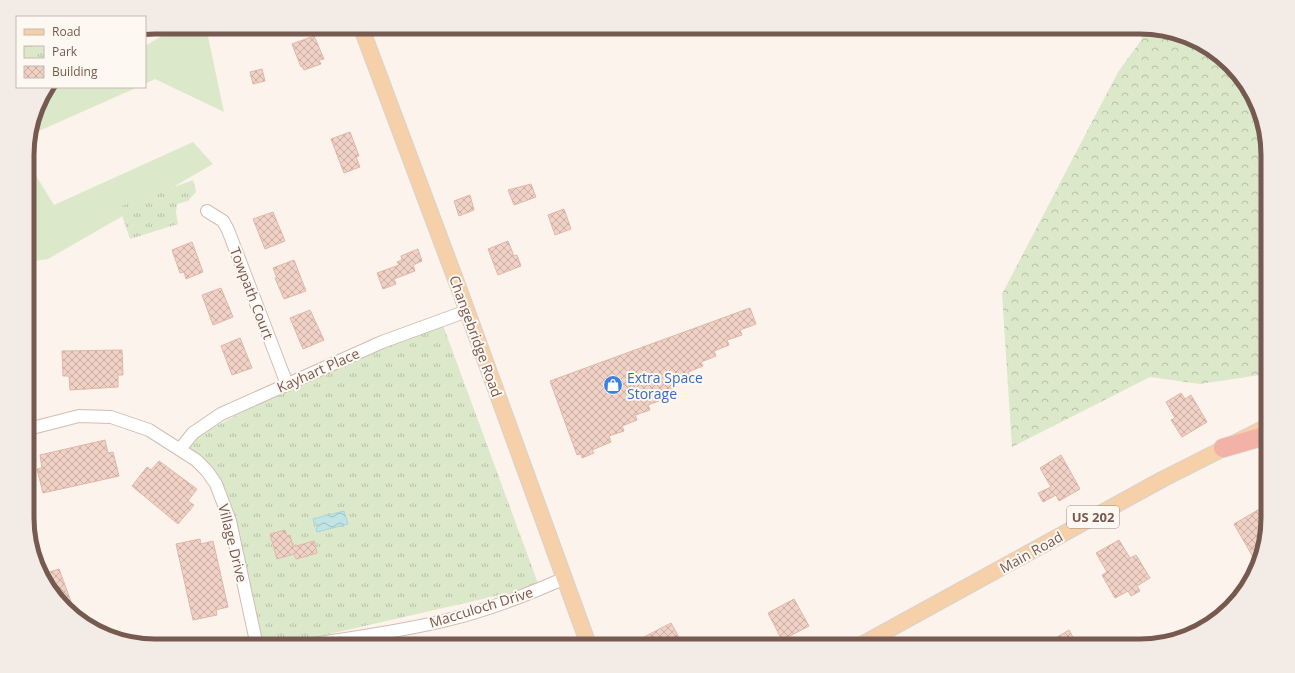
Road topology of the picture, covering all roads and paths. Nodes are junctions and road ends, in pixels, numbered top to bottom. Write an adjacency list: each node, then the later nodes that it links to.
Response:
1 (364, 34): 3 (main road, Changebridge Road)
2 (207, 211): 4 (street, Towpath Court)
3 (467, 311): 4 (street, Kayhart Place); 10 (main road, Changebridge Road)
4 (287, 384): 9 (street, Kayhart Place)
5 (34, 427): 9 (street, Village Drive)
6 (1261, 429): 8 (main road, Main Road / US 202)
7 (1261, 437): 8 (highway)
8 (1223, 448): 14 (main road, Main Road / US 202)
9 (180, 449): 11 (street, Village Drive)
10 (565, 578): 12 (street, Macculoch Drive); 13 (main road, Changebridge Road)
11 (255, 639)
12 (350, 639)
13 (587, 639)
14 (872, 639)

